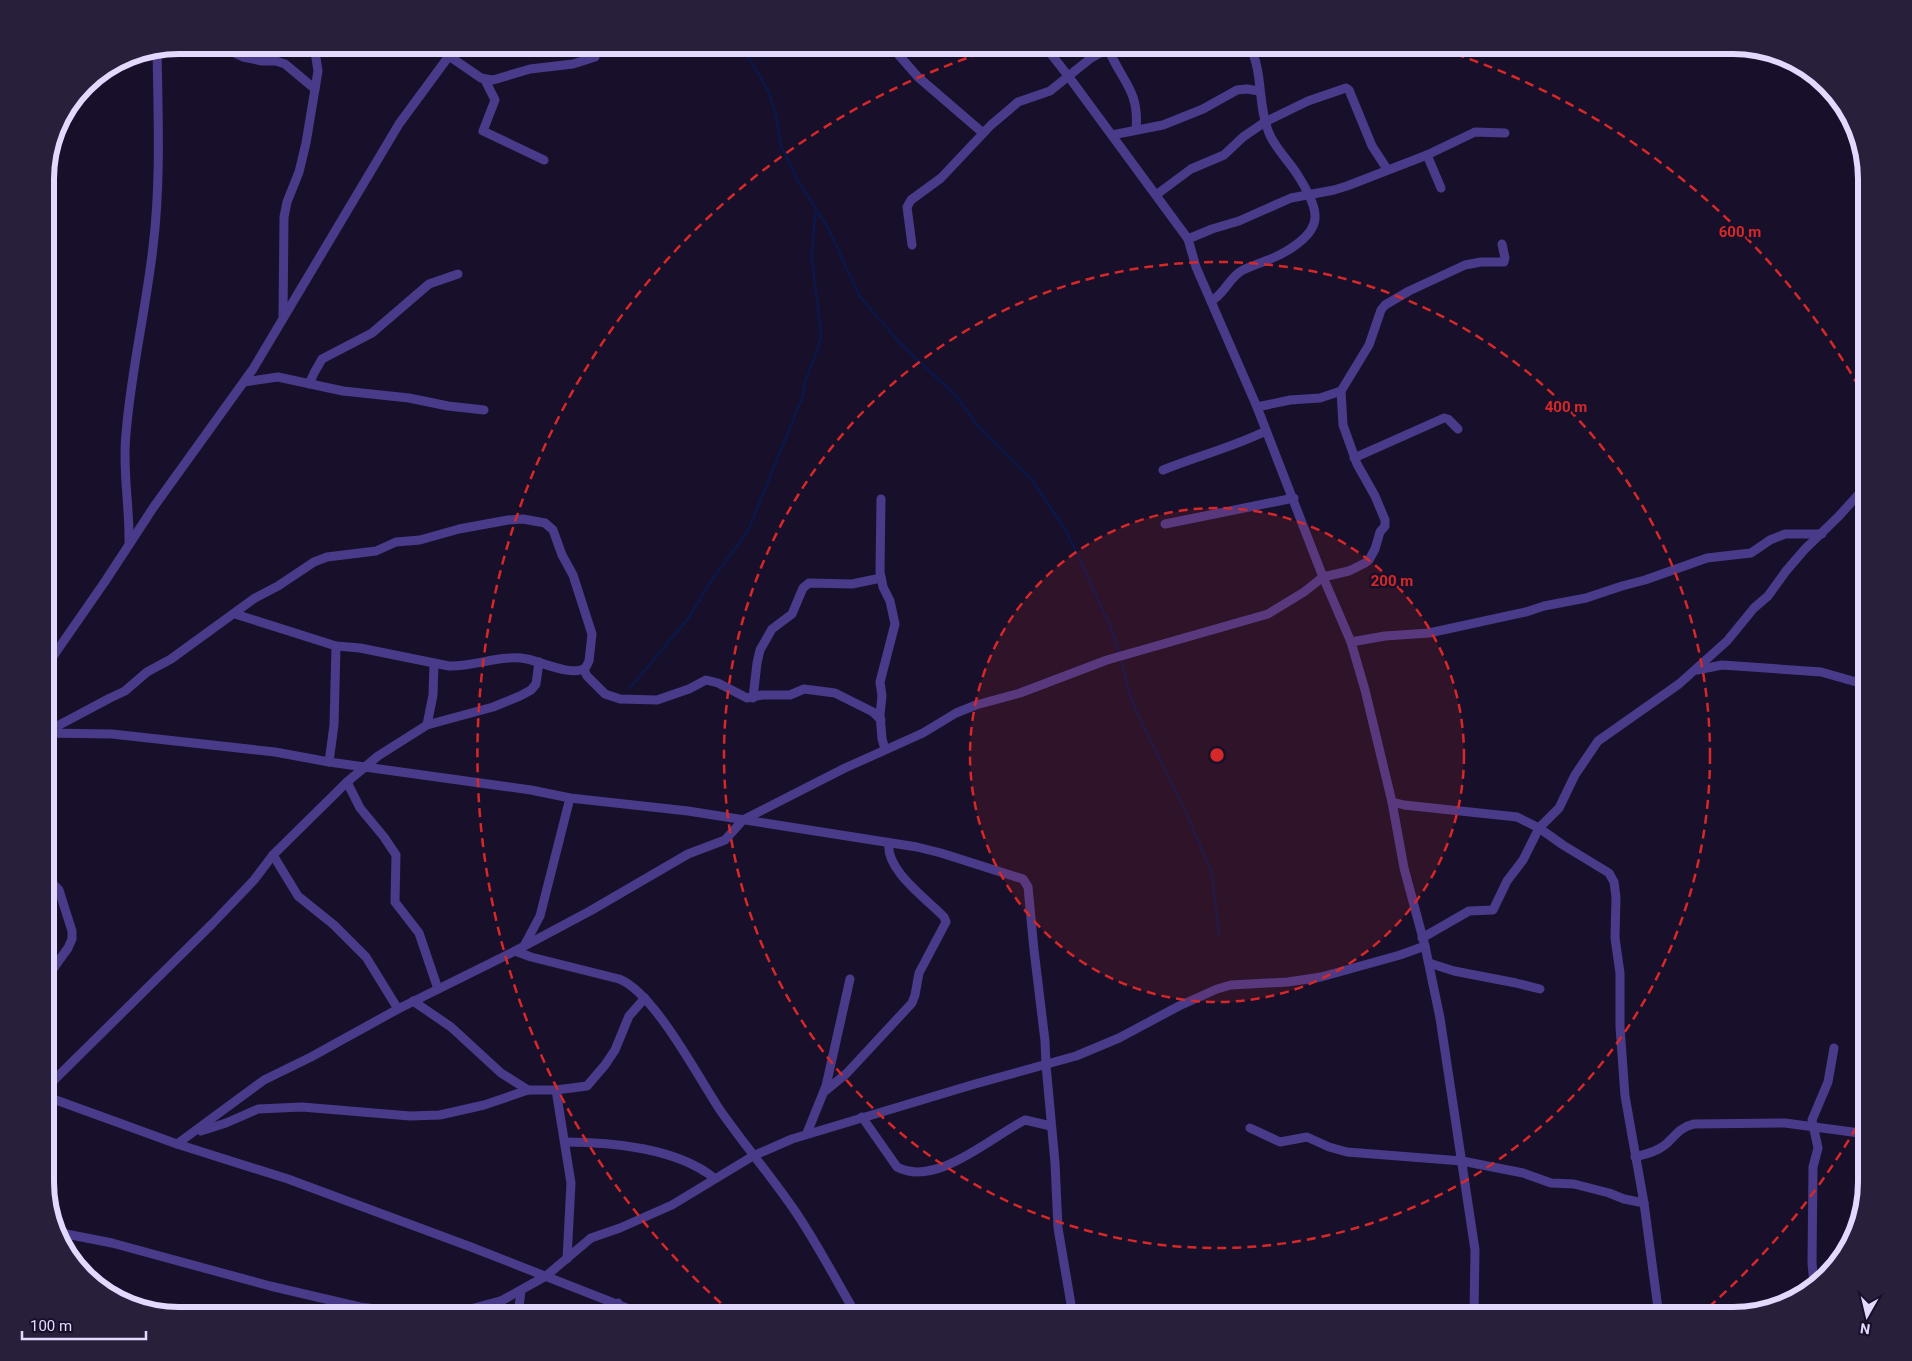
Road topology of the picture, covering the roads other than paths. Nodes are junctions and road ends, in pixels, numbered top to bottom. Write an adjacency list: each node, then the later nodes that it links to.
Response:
1 (236, 54): 13 (street)
2 (315, 54): 13 (street)
3 (898, 54): 17 (street)
4 (1051, 54): 11 (street)
5 (1098, 54): 11 (street)
6 (1114, 54): 16 (street)
7 (1252, 54): 14 (street)
8 (157, 56): 46 (street)
9 (449, 56): 12 (street); 31 (street)
10 (595, 56): 12 (street)
11 (1069, 77): 17 (street); 19 (street)
12 (485, 80): 21 (street)
13 (315, 89): 31 (street)
14 (1259, 91): 15 (street); 16 (street)
15 (1264, 122): 22 (street); 24 (street); 25 (street)
16 (1136, 130): 19 (street)
17 (983, 133): 28 (street)
18 (1505, 133): 20 (street)
19 (1112, 135): 25 (street)
20 (1427, 154): 22 (street); 23 (street)
21 (544, 160)
22 (1387, 169): 24 (street)
23 (1441, 188)
24 (1308, 194): 26 (street); 30 (street)
25 (1156, 195): 26 (street)
26 (1188, 239): 30 (street)
27 (1502, 244): 34 (street)
28 (912, 245)
29 (458, 274): 33 (street)
30 (1211, 301): 35 (street)
31 (283, 318): 32 (street)
32 (244, 382): 33 (street); 46 (street)
33 (310, 384): 36 (street)
34 (1341, 391): 35 (street); 39 (street)
35 (1257, 406): 38 (street)
36 (484, 410)
37 (1458, 429): 39 (street)
38 (1266, 431): 40 (street); 42 (street)
39 (1354, 458): 47 (street)
40 (1163, 470)
41 (1858, 495): 45 (street)
42 (1294, 498): 44 (street); 47 (street)
43 (881, 499): 48 (street)
44 (1165, 524)
45 (1822, 534): 50 (street); 56 (street)
46 (129, 544): 52 (street)
47 (1322, 577): 50 (street); 63 (street)
48 (881, 578): 58 (street); 59 (street)
49 (235, 614): 51 (street); 55 (street); 61 (street)
50 (1351, 642): 68 (street)
51 (336, 646): 54 (street); 64 (street)
52 (54, 655)
53 (539, 662): 54 (street); 55 (street); 60 (street)
54 (434, 664): 60 (street)
55 (584, 670): 58 (street)
56 (1696, 670): 57 (street); 70 (street)
57 (1858, 683)
58 (753, 698): 59 (street)
59 (881, 720): 63 (street)
60 (427, 725): 65 (street)
61 (54, 728)
62 (54, 733): 64 (street)
63 (885, 749): 69 (street)
64 (329, 762): 65 (street)
65 (365, 767): 66 (street); 67 (street)
66 (347, 782): 72 (street); 80 (street)
67 (570, 798): 69 (street); 75 (street)
68 (1392, 802): 70 (street); 74 (street)
69 (743, 820): 71 (street); 75 (street)
70 (1539, 828): 74 (street); 102 (street)
71 (889, 842): 86 (street); 90 (street)
72 (273, 855): 84 (street); 87 (street)
73 (54, 885): 78 (street)
74 (1424, 942): 77 (street); 86 (street)
75 (524, 946): 76 (street)
76 (515, 951): 80 (street); 82 (street)
77 (1429, 963): 81 (street); 103 (street)
78 (54, 967)
79 (850, 979): 90 (street)
80 (438, 989): 83 (street)
81 (1540, 989)
82 (645, 998): 89 (street); 101 (street)
83 (413, 1001): 84 (street); 88 (street)
84 (398, 1009): 96 (street)
85 (1834, 1048): 94 (street)
86 (1046, 1065): 92 (street); 93 (street)
87 (54, 1080)
88 (528, 1090): 89 (street); 96 (street)
89 (556, 1090): 99 (street)
90 (824, 1092): 97 (street)
91 (54, 1099): 100 (street)
92 (862, 1117): 93 (street); 97 (street)
93 (1052, 1126): 120 (street)
94 (1814, 1126): 98 (street); 102 (street); 109 (street)
95 (1250, 1128): 103 (street)
96 (193, 1133): 100 (street)
97 (807, 1133): 101 (street)
98 (1858, 1133)
99 (565, 1142): 104 (street); 107 (street)
100 (177, 1144): 108 (street)
101 (753, 1156): 104 (street); 119 (street)
102 (1635, 1157): 105 (street)
103 (1462, 1160): 105 (street); 121 (street)
104 (714, 1178): 107 (street)
105 (1644, 1203): 122 (street)
106 (66, 1234): 113 (street)
107 (568, 1259): 108 (street)
108 (546, 1276): 110 (street); 112 (street)
109 (1813, 1278)
110 (521, 1290): 111 (street); 116 (street)
111 (500, 1301): 114 (street); 115 (street)
112 (618, 1303): 117 (street); 118 (street)
113 (360, 1307)
114 (478, 1307)
115 (495, 1307)
116 (519, 1307)
117 (617, 1307)
118 (627, 1307)
119 (852, 1307)
120 (1071, 1307)
121 (1474, 1307)
122 (1658, 1307)

